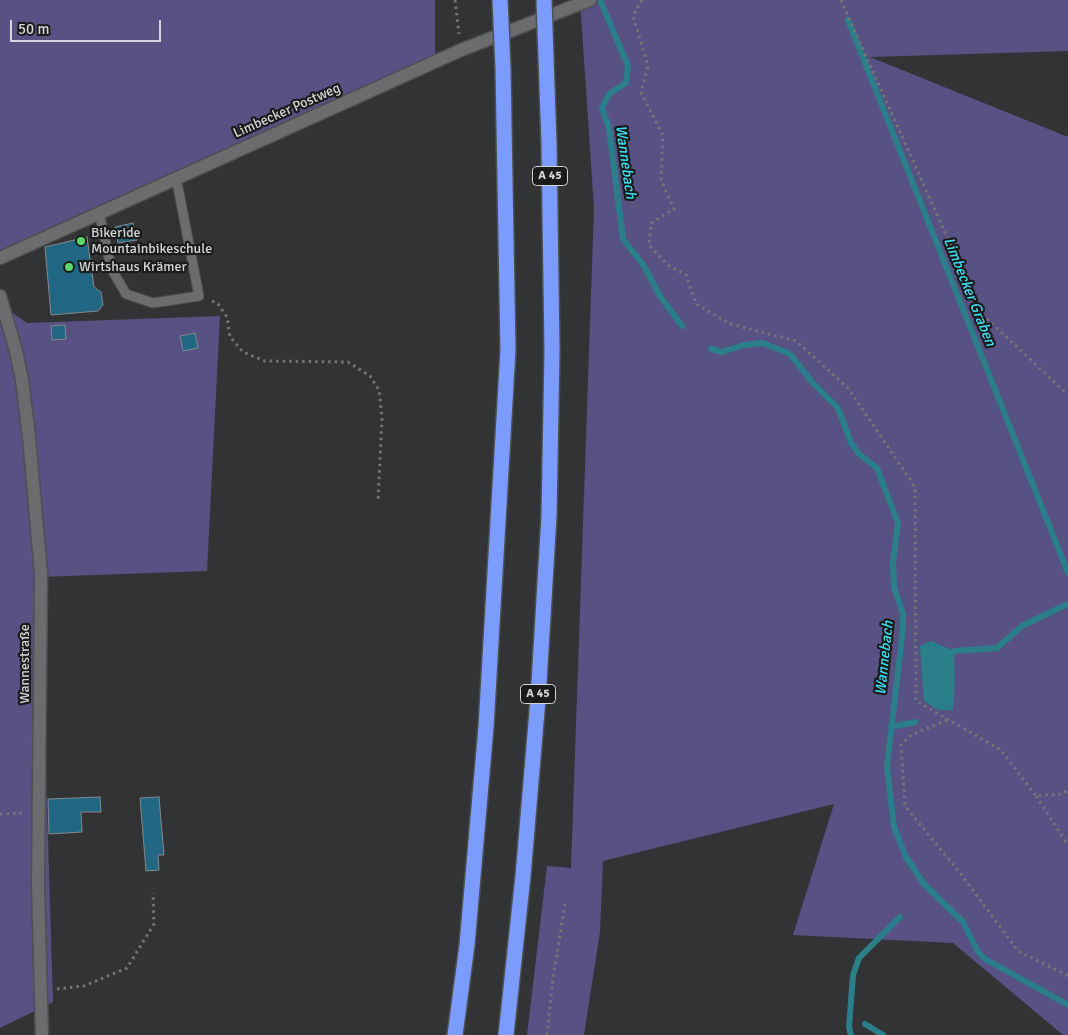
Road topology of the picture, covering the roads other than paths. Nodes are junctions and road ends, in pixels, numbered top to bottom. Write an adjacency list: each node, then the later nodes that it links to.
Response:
1 (500, 0): 9 (highway, bridge)
2 (544, 0): 10 (highway, A 45, bridge)
3 (587, 1): 4 (street, Limbecker Postweg)
4 (176, 177): 5 (street, Limbecker Postweg); 5 (lane)
5 (99, 212): 6 (street, Limbecker Postweg)
6 (0, 258)
7 (0, 296): 8 (street, Wannestraße)
8 (42, 1035)
9 (455, 1035)
10 (506, 1035)

